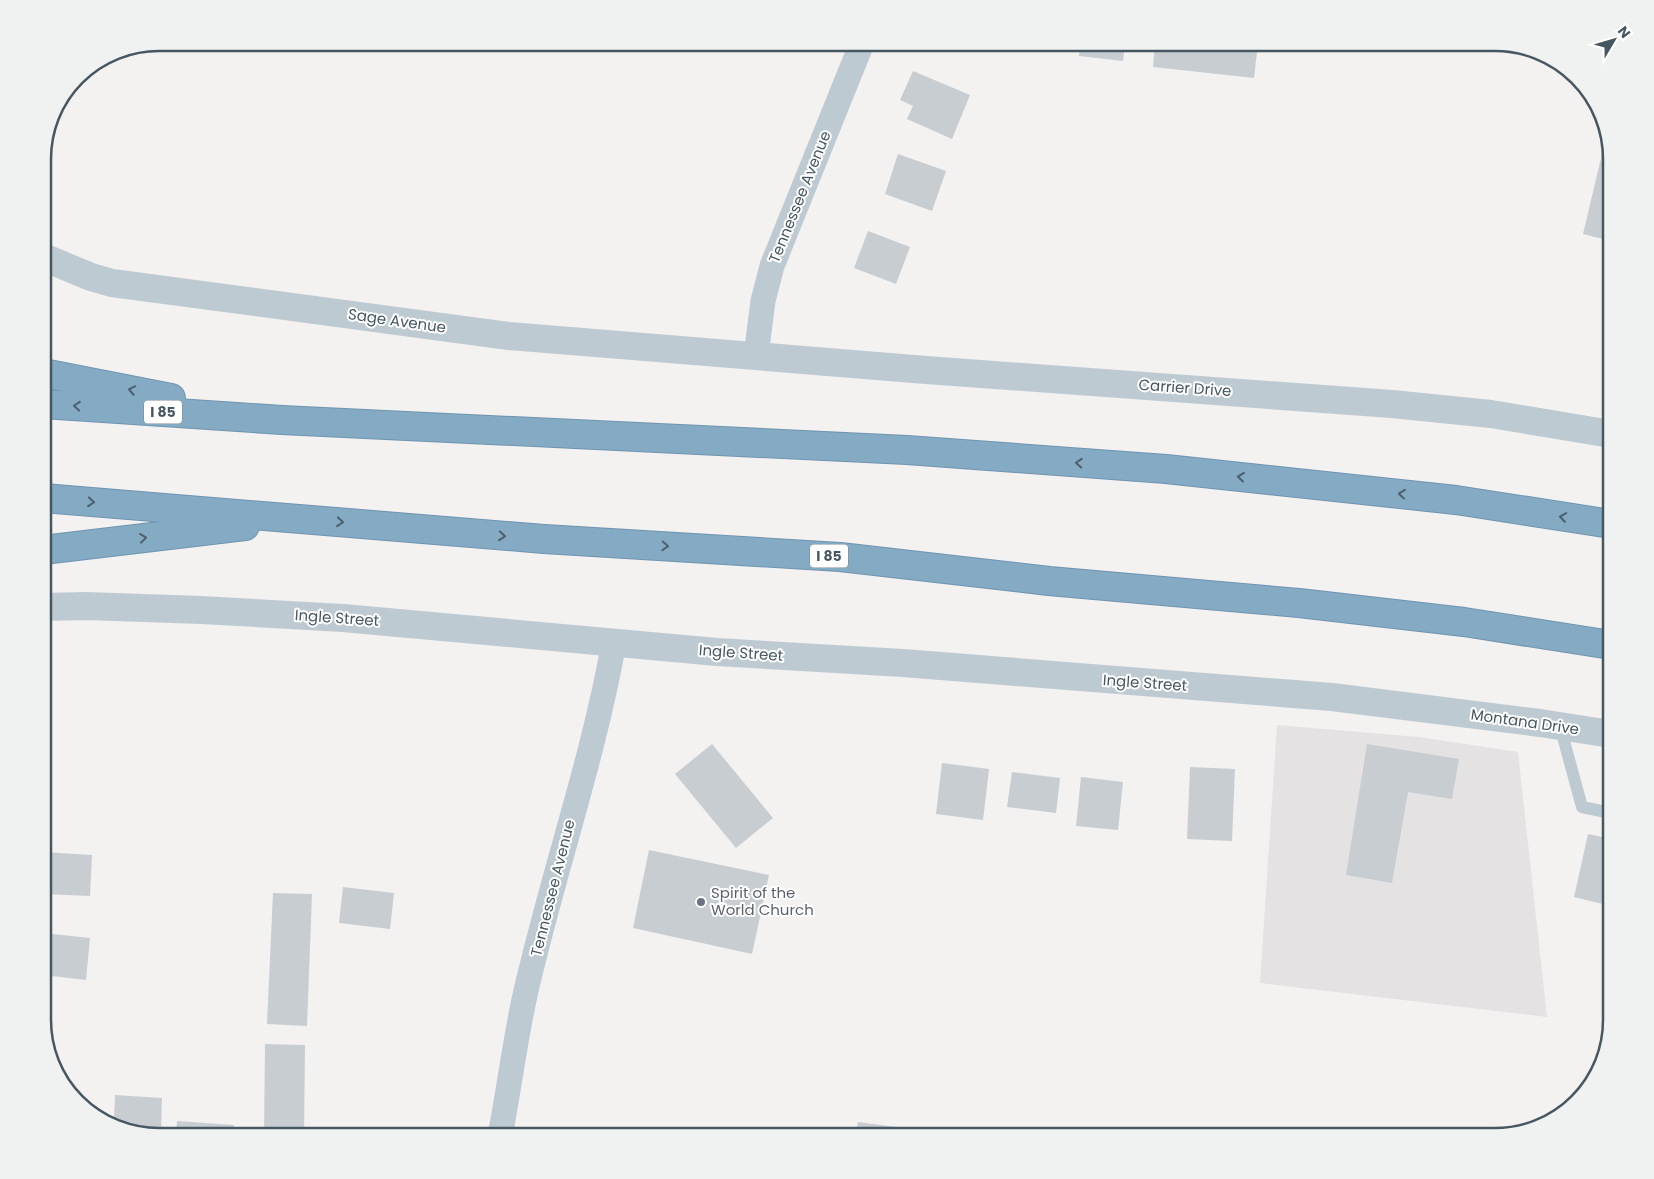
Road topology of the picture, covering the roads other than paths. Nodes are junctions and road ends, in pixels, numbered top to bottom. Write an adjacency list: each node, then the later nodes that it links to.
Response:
1 (858, 51): 3 (street, Tennessee Avenue)
2 (51, 260): 3 (street, Sage Avenue)
3 (756, 356): 7 (street, Carrier Drive)
4 (51, 375): 6 (highway, one-way to 4)
5 (51, 405): 6 (highway, I 85, one-way to 5)
6 (282, 420): 10 (highway, I 85, one-way to 6)
7 (1603, 433)
8 (51, 499): 9 (highway, I 85, one-way to 9)
9 (301, 519): 11 (highway, one-way to 9); 14 (highway, I 85, one-way to 14)
10 (1603, 523)
11 (51, 549)
12 (51, 607): 13 (street, Ingle Street)
13 (614, 642): 15 (street, Ingle Street); 19 (street, Tennessee Avenue)
14 (1603, 645)
15 (1438, 710): 16 (street, Montana Drive)
16 (1560, 726): 17 (street, Montana Drive); 18 (lane)
17 (1603, 733)
18 (1603, 811)
19 (501, 1128)

